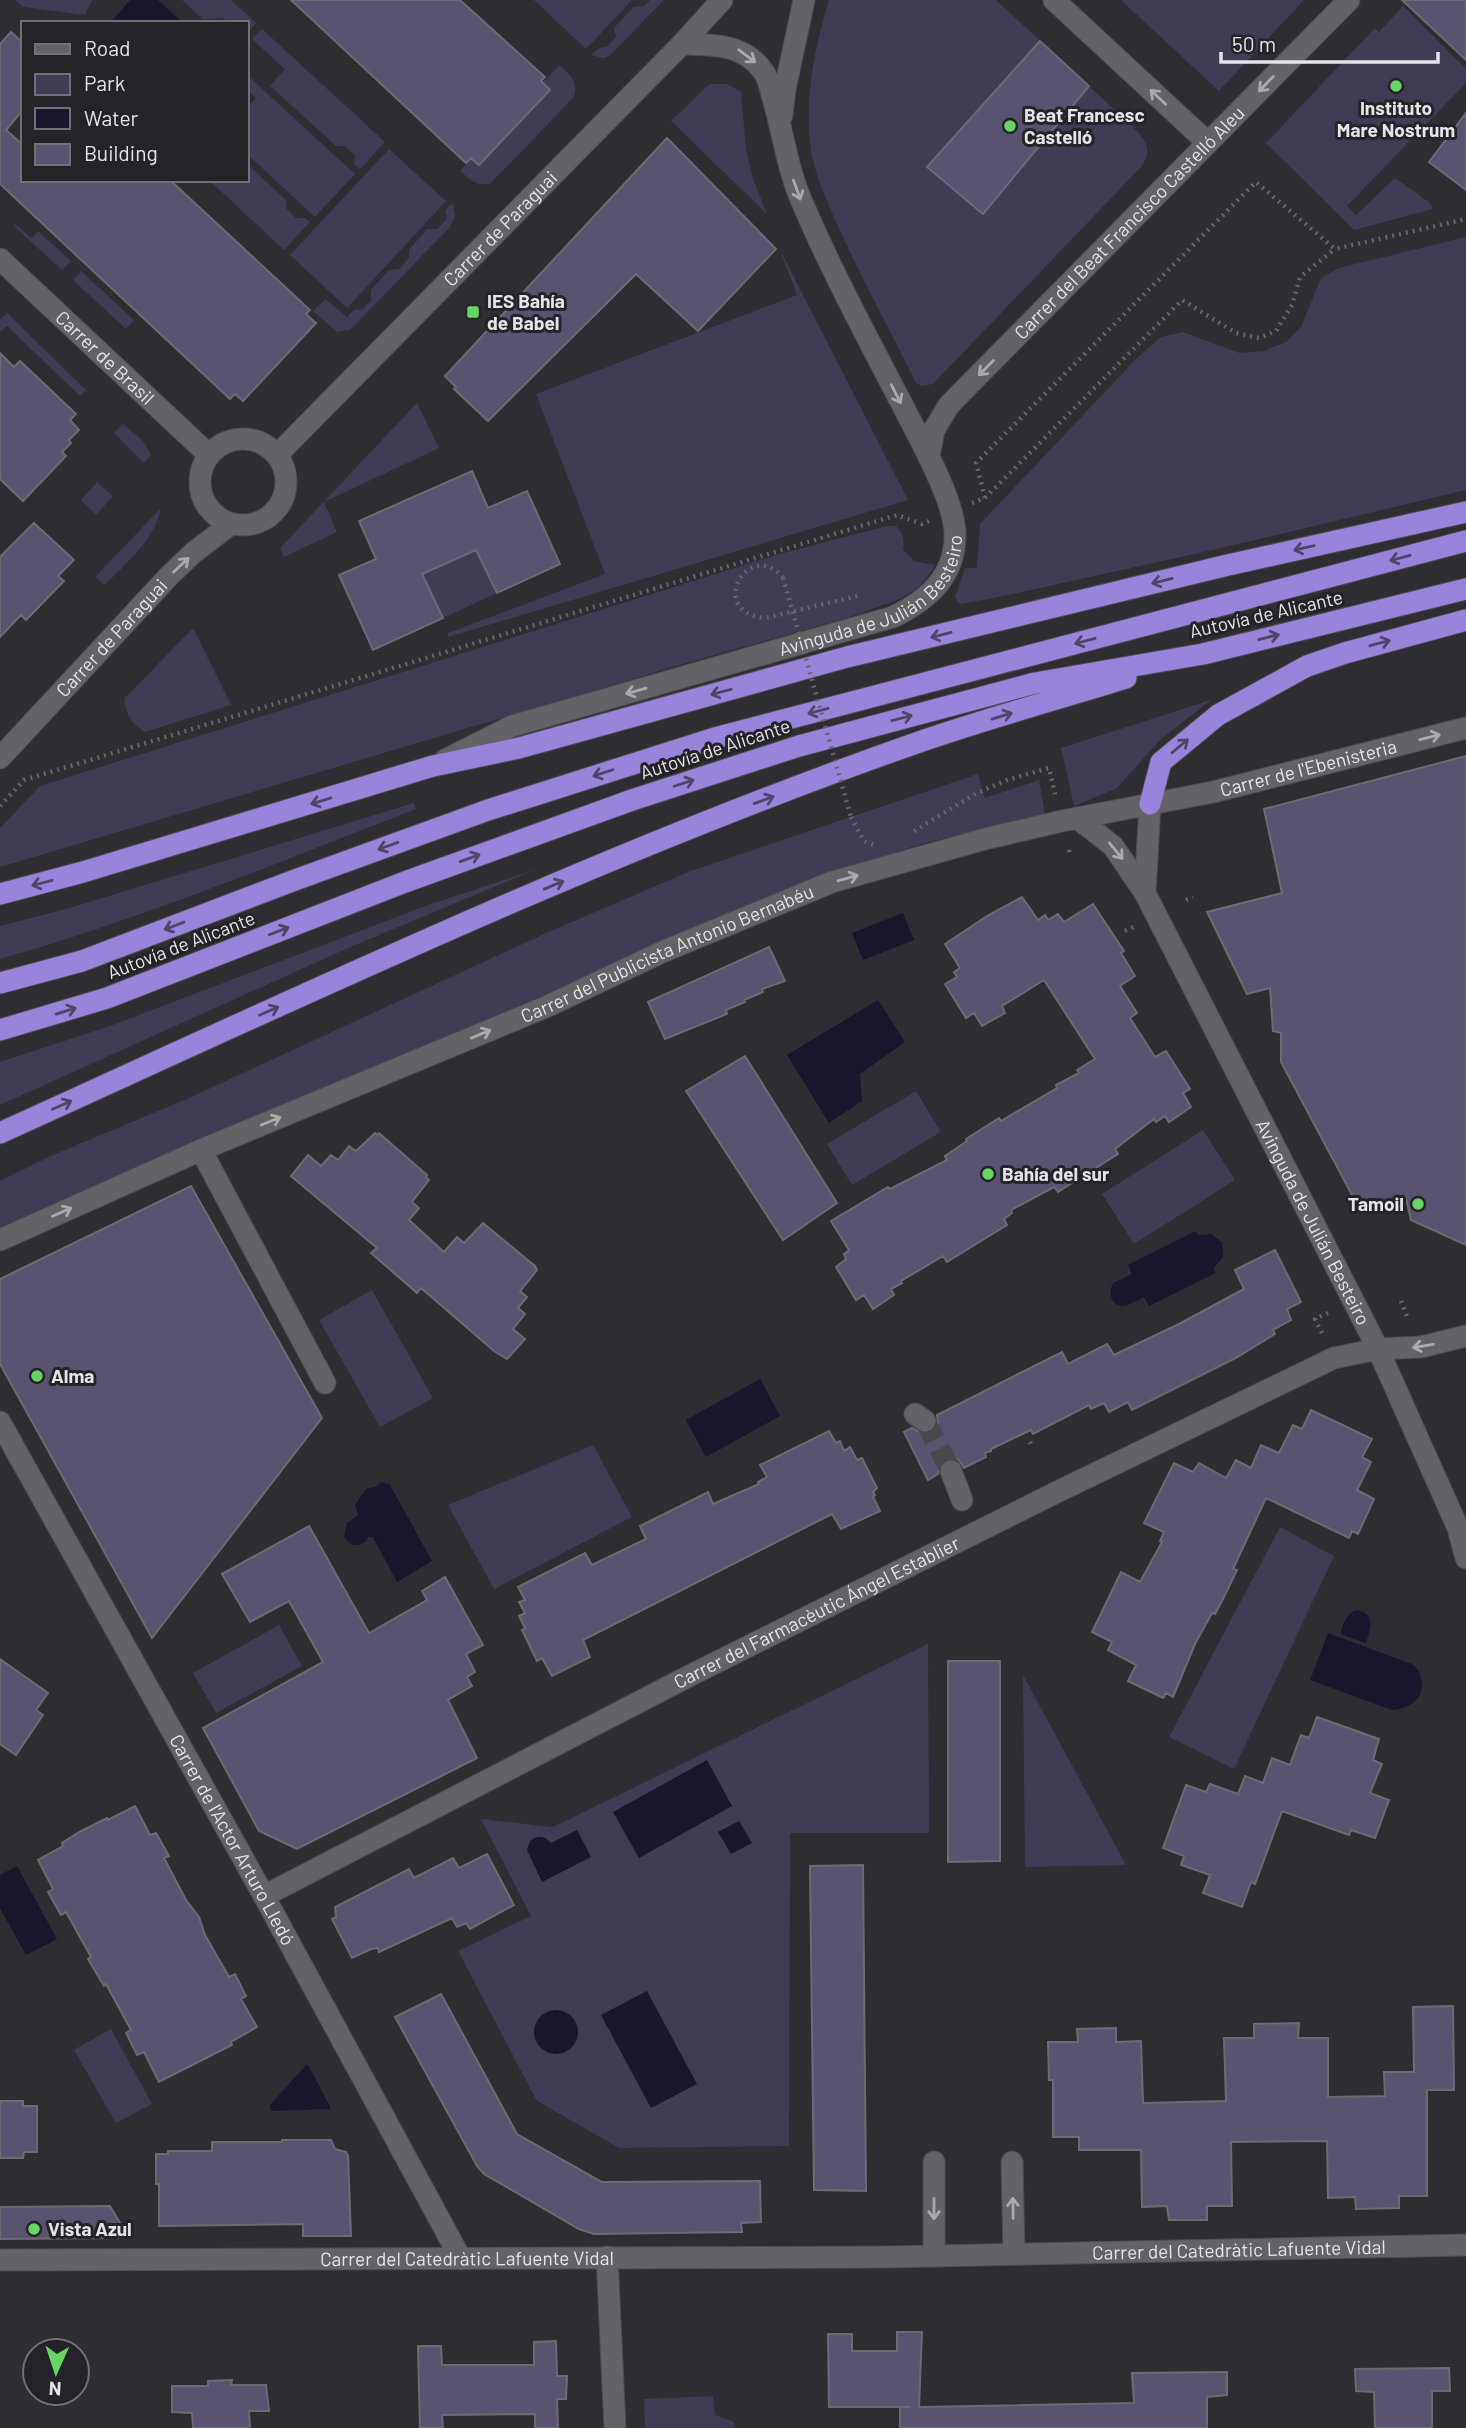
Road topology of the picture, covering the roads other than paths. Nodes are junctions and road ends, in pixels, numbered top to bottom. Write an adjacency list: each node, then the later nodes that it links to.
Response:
1 (722, 0): 5 (street, Carrer de Paraguai)
2 (804, 0): 6 (street, Avinguda de Julián Besteiro)
3 (1054, 0): 7 (street, one-way to 3)
4 (1349, 0): 7 (street, Carrer del Beat Francisco Castelló Aleu, one-way to 7)
5 (682, 44): 6 (street, Avinguda de Julián Besteiro, one-way to 6); 10 (street, Carrer de Paraguai)
6 (781, 123): 11 (street, Avinguda de Julián Besteiro, one-way to 11)
7 (1208, 143): 11 (street, Carrer del Beat Francisco Castelló Aleu, one-way to 11)
8 (0, 259): 9 (street, Carrer de Brasil)
9 (209, 455): 10 (street); 13 (street)
10 (277, 455): 13 (street)
11 (929, 457): 20 (street, Avinguda de Julián Besteiro, one-way to 20)
12 (1466, 512): 20 (highway, one-way to 20)
13 (231, 524): 19 (street, Carrer de Paraguai, one-way to 13)
14 (1466, 541): 25 (highway, Autovía de Alicante, one-way to 25)
15 (1466, 589): 17 (highway, Autovía de Alicante, one-way to 15)
16 (1466, 620): 21 (highway, one-way to 16)
17 (1203, 653): 26 (highway, Autovía de Alicante, one-way to 17); 27 (highway, one-way to 17)
18 (1466, 727): 21 (street, Carrer de l'Ebenisteria, one-way to 18)
19 (0, 758)
20 (433, 766): 24 (highway, one-way to 24)
21 (1150, 804): 22 (street, Carrer del Publicista Antonio Bernabéu); 23 (street)
22 (1068, 813): 23 (street, Avinguda de Julián Besteiro, one-way to 23); 28 (street, Carrer del Publicista Antonio Bernabéu, one-way to 22)
23 (1145, 893): 31 (street, Avinguda de Julián Besteiro)
24 (0, 894)
25 (0, 983)
26 (0, 1030)
27 (0, 1133)
28 (201, 1150): 29 (street, Carrer del Publicista Antonio Bernabéu, one-way to 28); 32 (street)
29 (0, 1240)
30 (1466, 1336): 31 (street, Carrer del Farmacèutic Ángel Establier, one-way to 31)
31 (1378, 1349): 36 (street, Avinguda de Julián Besteiro); 37 (street, Carrer del Farmacèutic Ángel Establier)
32 (325, 1383)
33 (0, 1422): 37 (street, Carrer de l'Actor Arturo Lledó)
34 (951, 1471): 35 (street)
35 (962, 1500)
36 (1466, 1558)
37 (264, 1896): 44 (street, Carrer de l'Actor Arturo Lledó)
38 (934, 2162): 42 (street, one-way to 42)
39 (1012, 2162): 41 (street, one-way to 39)
40 (1466, 2245): 41 (street, Carrer del Catedràtic Lafuente Vidal)
41 (1014, 2254): 42 (street, Carrer del Catedràtic Lafuente Vidal)
42 (934, 2256): 43 (street, Carrer del Catedràtic Lafuente Vidal)
43 (607, 2257): 44 (street, Carrer del Catedràtic Lafuente Vidal); 46 (street)
44 (461, 2259): 45 (street, Carrer del Catedràtic Lafuente Vidal)
45 (0, 2260)
46 (615, 2428)

